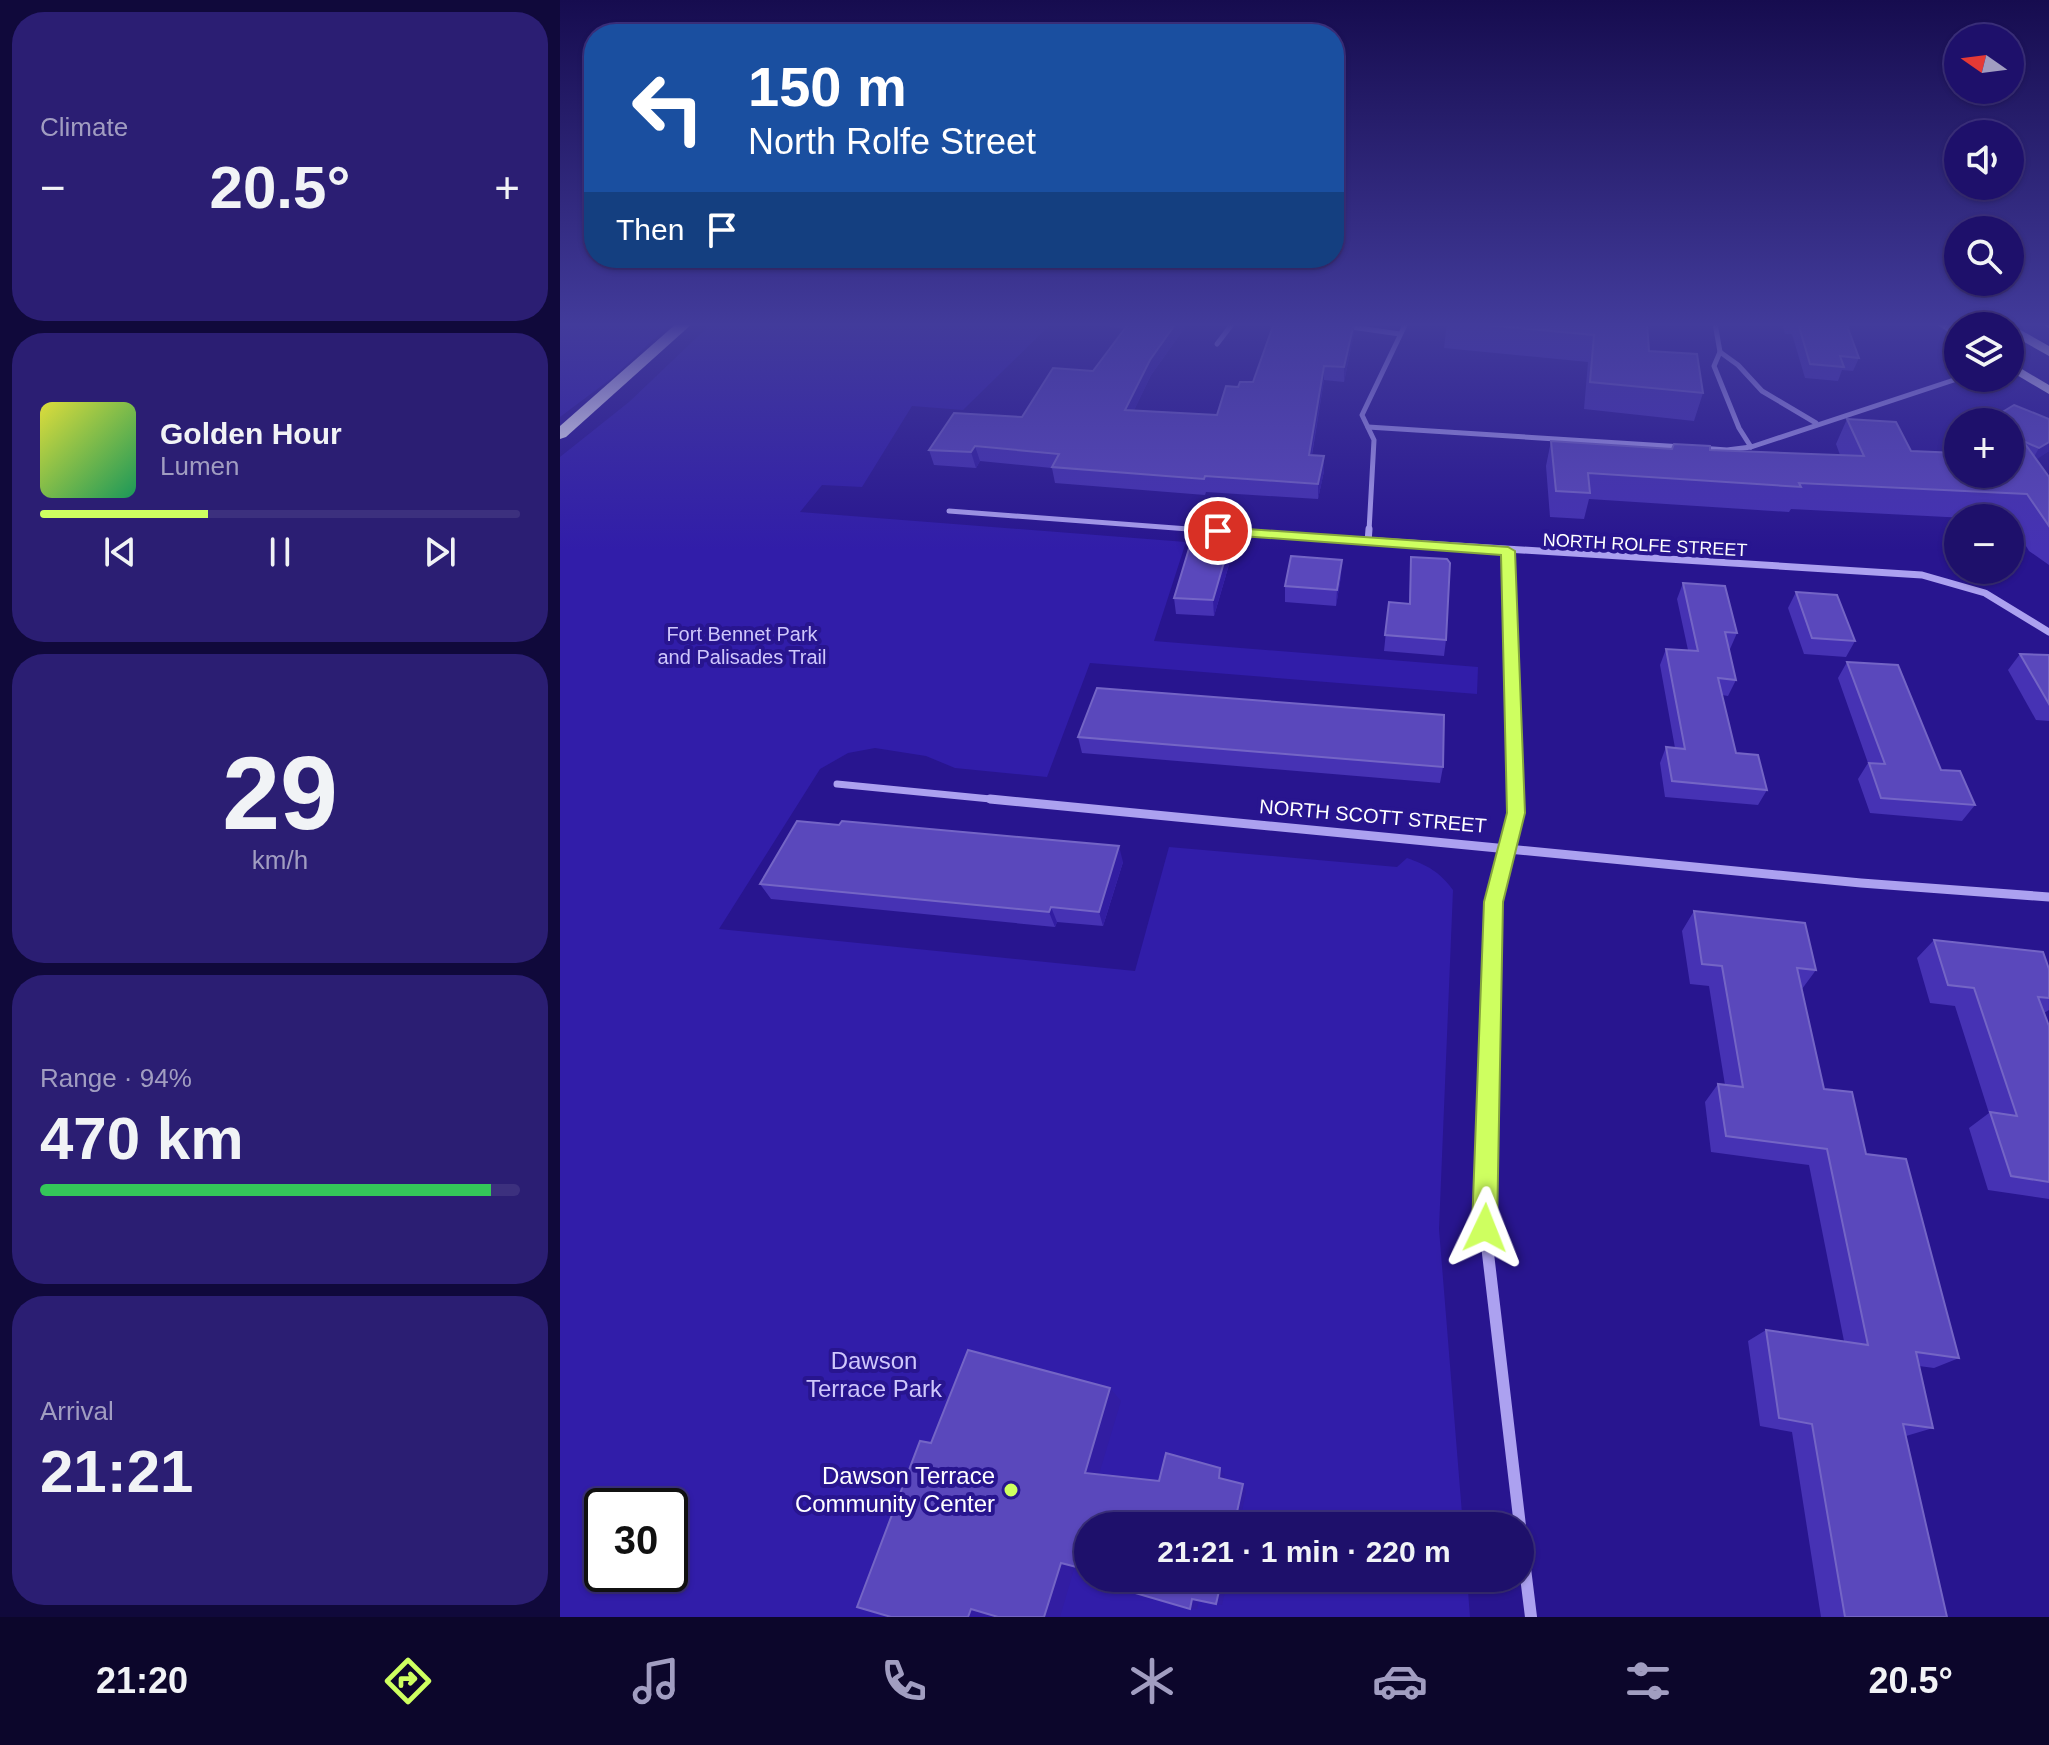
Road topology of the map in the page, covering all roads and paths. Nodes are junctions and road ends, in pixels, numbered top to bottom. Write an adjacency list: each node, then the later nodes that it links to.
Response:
1 (600, 398): 8 (highway)
2 (1370, 398): 7 (street)
3 (1729, 398): 9 (street)
4 (1775, 398): 6 (street)
5 (1895, 398): 6 (street)
6 (1816, 423): 9 (street)
7 (1368, 427): 9 (street); 11 (street)
8 (560, 434)
9 (1751, 447)
10 (949, 511): 11 (street, NORTH ROLFE STREET)
11 (1368, 542): 12 (street, NORTH ROLFE STREET)
12 (1508, 551): 13 (street, NORTH ROLFE STREET); 15 (street)
13 (2049, 632)
14 (837, 784): 15 (street, NORTH SCOTT STREET)
15 (1509, 847): 16 (street, NORTH SCOTT STREET); 17 (street)
16 (2049, 897)
17 (1518, 1512)
18 (1528, 1592): 19 (street)
19 (1531, 1617)

